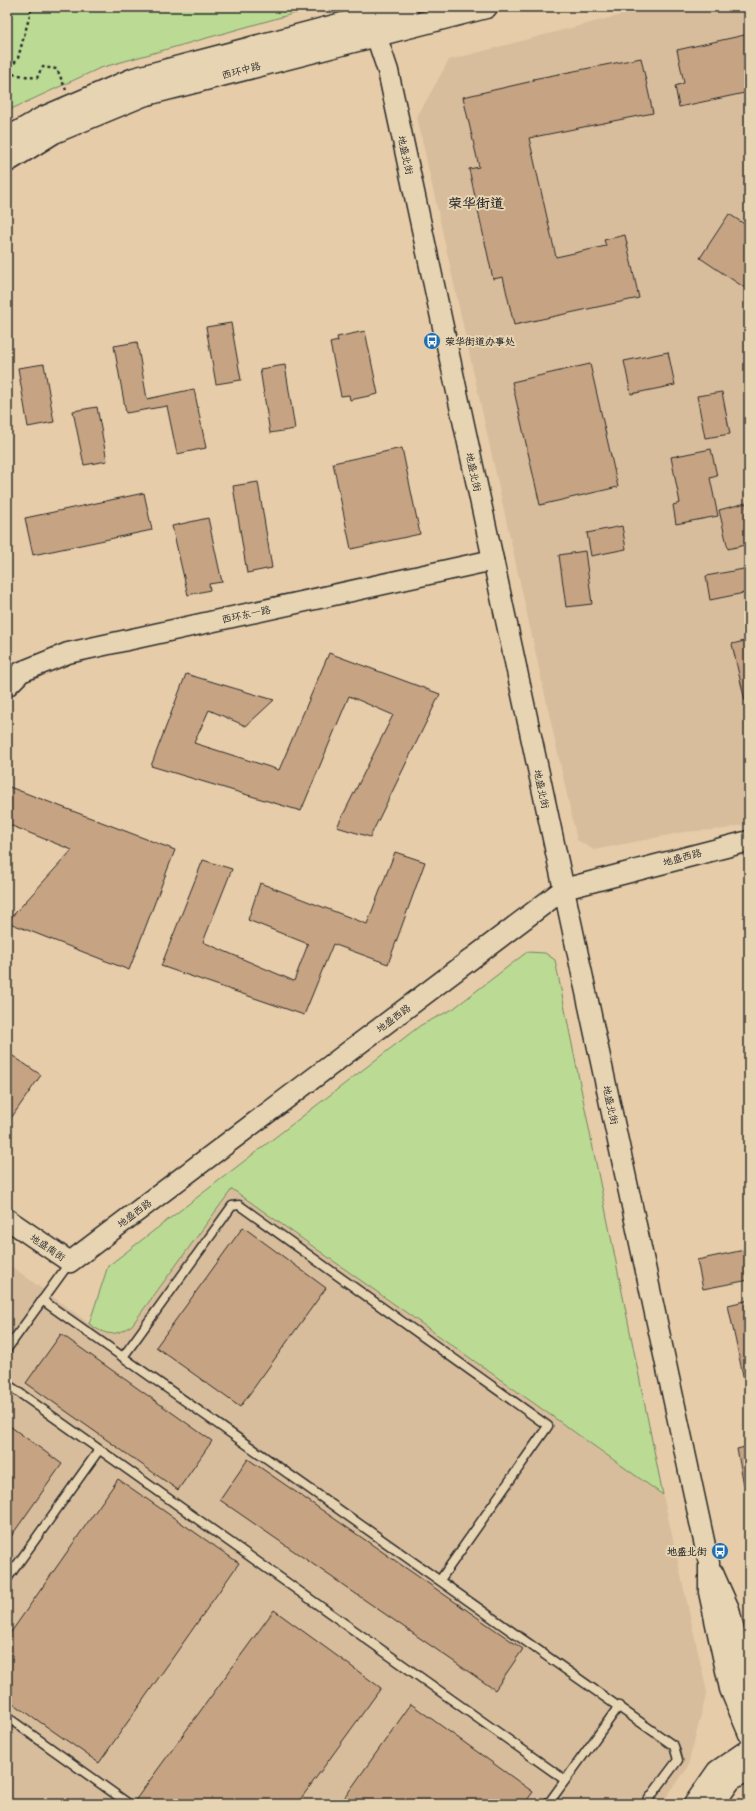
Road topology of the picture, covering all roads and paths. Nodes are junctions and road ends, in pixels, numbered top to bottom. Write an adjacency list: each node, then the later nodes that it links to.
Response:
1 (32, 7): 5 (path)
2 (407, 7): 4 (main road, 西环中路)
3 (486, 7): 4 (main road, 西环中路)
4 (374, 25): 6 (main road, 西环中路); 8 (main road, 西环中路); 9 (street, 地盛北街)
5 (7, 73): 6 (path)
6 (73, 106): 7 (main road, 西环中路)
7 (7, 139)
8 (7, 161)
9 (493, 560): 10 (street, 西环东一路); 12 (street, 地盛北街)
10 (7, 686)
11 (749, 841): 12 (street, 地盛西路)
12 (564, 889): 14 (street, 地盛西路); 20 (street, 地盛北街)
13 (7, 1219): 14 (street, 地盛南街)
14 (70, 1262): 15 (lane)
15 (42, 1300): 16 (lane); 17 (lane)
16 (7, 1349)
17 (124, 1358): 22 (lane); 22 (lane)
18 (7, 1384): 19 (lane)
19 (99, 1450): 21 (lane); 29 (lane)
20 (709, 1563): 24 (street, 地盛北街); 26 (street, 地盛北街)
21 (7, 1579)
22 (440, 1580): 23 (lane)
23 (619, 1706): 29 (lane); 32 (lane)
24 (749, 1708)
25 (7, 1717): 30 (lane)
26 (749, 1734)
27 (749, 1750): 33 (street)
28 (749, 1770): 34 (street)
29 (565, 1780): 31 (lane)
30 (130, 1804)
31 (548, 1804)
32 (645, 1804)
33 (694, 1804)
34 (714, 1804)

